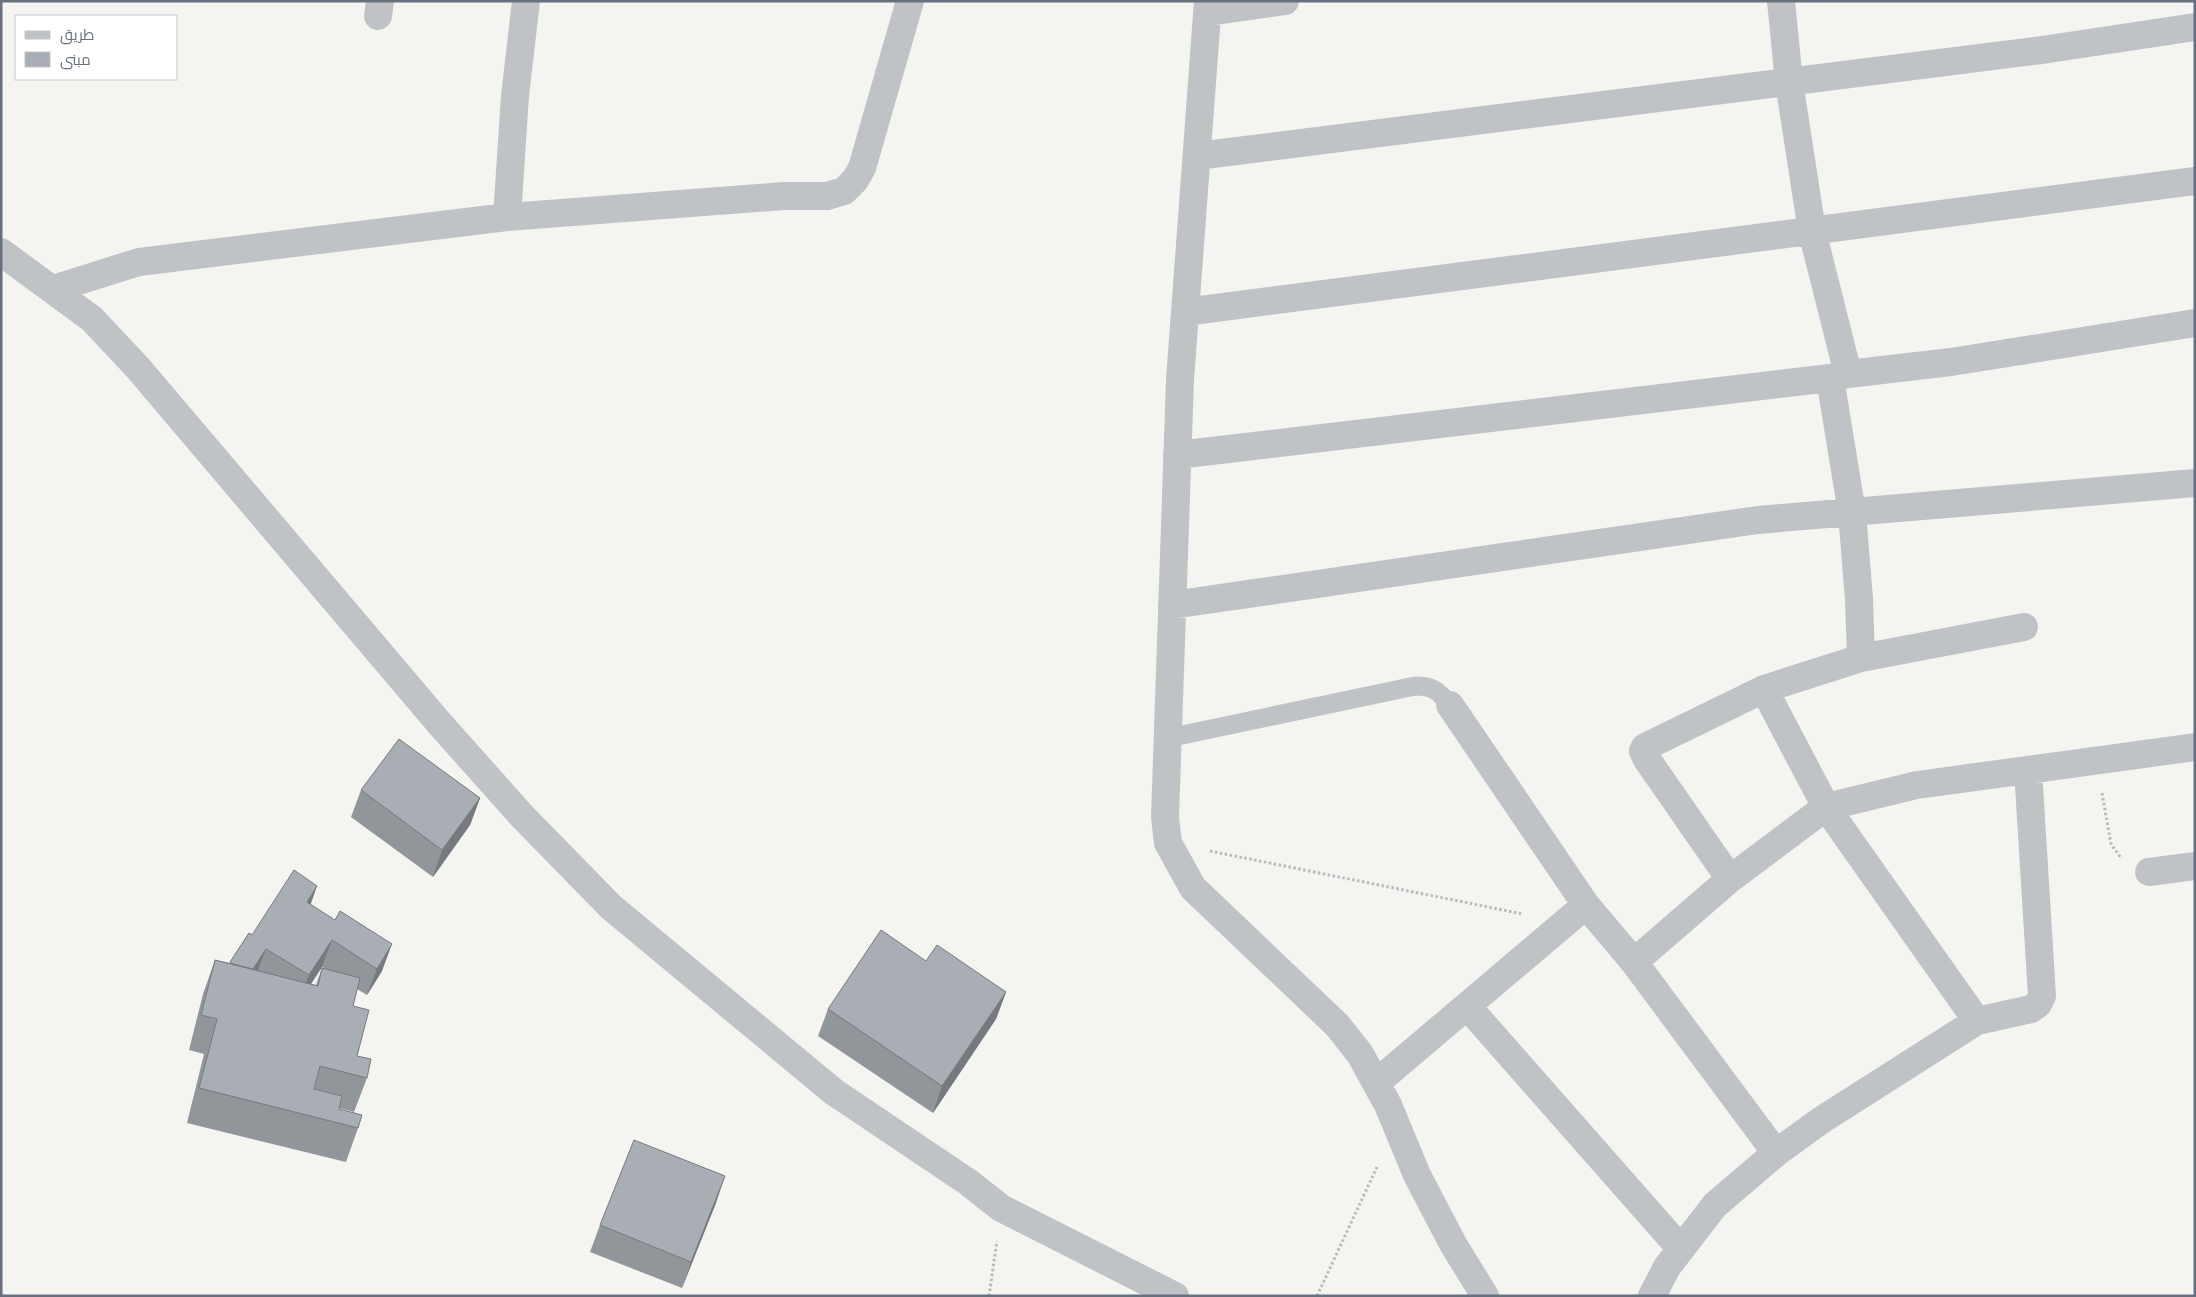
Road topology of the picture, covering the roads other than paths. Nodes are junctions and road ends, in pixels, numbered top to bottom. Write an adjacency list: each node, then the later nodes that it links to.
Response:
1 (526, 1): 10 (street)
2 (910, 1): 10 (street)
3 (1285, 1): 5 (street)
4 (1781, 1): 7 (street)
5 (1208, 7): 8 (street)
6 (2195, 27): 7 (street)
7 (1789, 82): 8 (street); 11 (street)
8 (1197, 156): 14 (street)
9 (2195, 182): 11 (street)
10 (507, 218): 13 (street)
11 (1812, 231): 14 (street); 16 (street)
12 (1, 252): 13 (street)
13 (53, 289): 39 (street)
14 (1185, 312): 17 (street)
15 (2195, 323): 16 (street)
16 (1839, 376): 17 (street); 19 (street)
17 (1177, 455): 20 (street)
18 (2195, 483): 19 (street)
19 (1852, 513): 20 (street); 22 (street)
20 (1172, 605): 25 (street)
21 (2024, 627): 22 (street)
22 (1861, 658): 23 (street)
23 (1764, 689): 28 (street); 31 (street)
24 (1450, 705): 25 (lane); 32 (street)
25 (1168, 738): 36 (street)
26 (2195, 747): 27 (street)
27 (2028, 770): 28 (street); 35 (street)
28 (1826, 807): 31 (street); 35 (street)
29 (2195, 866): 30 (street)
30 (2149, 872)
31 (1730, 879): 33 (street)
32 (1586, 905): 33 (street); 34 (street)
33 (1634, 962): 37 (street)
34 (1467, 1006): 36 (street); 38 (street)
35 (1977, 1021): 37 (street)
36 (1376, 1083): 40 (street)
37 (1776, 1153): 38 (street)
38 (1681, 1249): 41 (street)
39 (1175, 1296)
40 (1485, 1296)
41 (1652, 1296)

